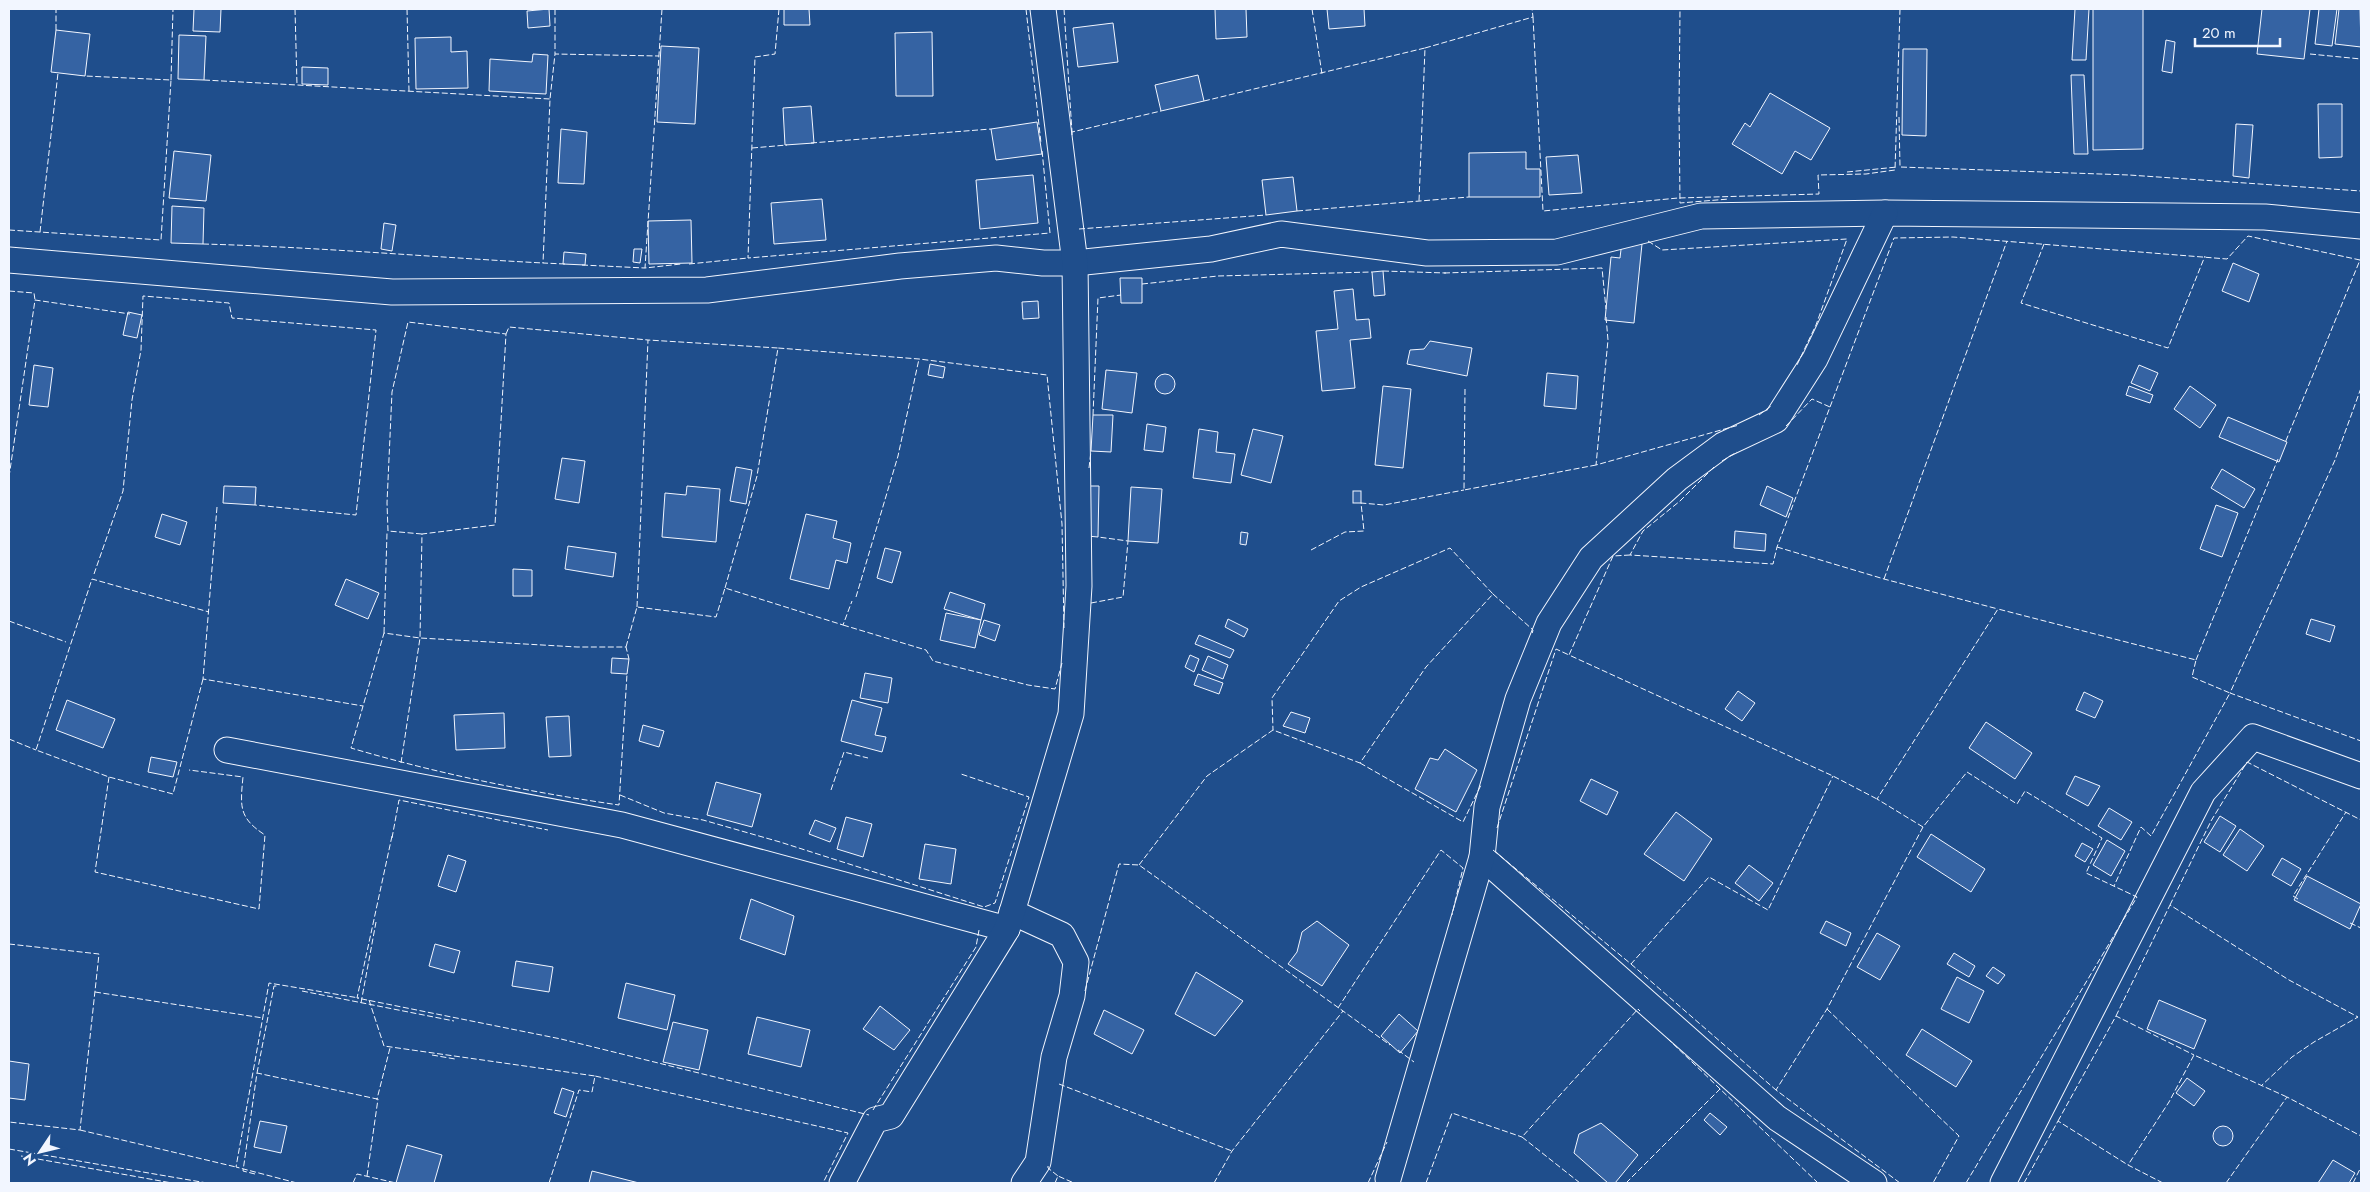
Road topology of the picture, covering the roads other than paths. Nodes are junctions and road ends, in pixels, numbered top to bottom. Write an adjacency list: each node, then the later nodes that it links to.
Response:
1 (1043, 9): 5 (street)
2 (1884, 213): 3 (street); 5 (street); 8 (street)
3 (2361, 226)
4 (9, 260): 5 (street)
5 (1075, 263): 9 (street)
6 (226, 750): 9 (street)
7 (2361, 776): 14 (street)
8 (1482, 857): 10 (street); 13 (street)
9 (1009, 921): 11 (street); 12 (street)
10 (1388, 1179)
11 (842, 1183)
12 (1024, 1183)
13 (1874, 1183)
14 (2003, 1183)

